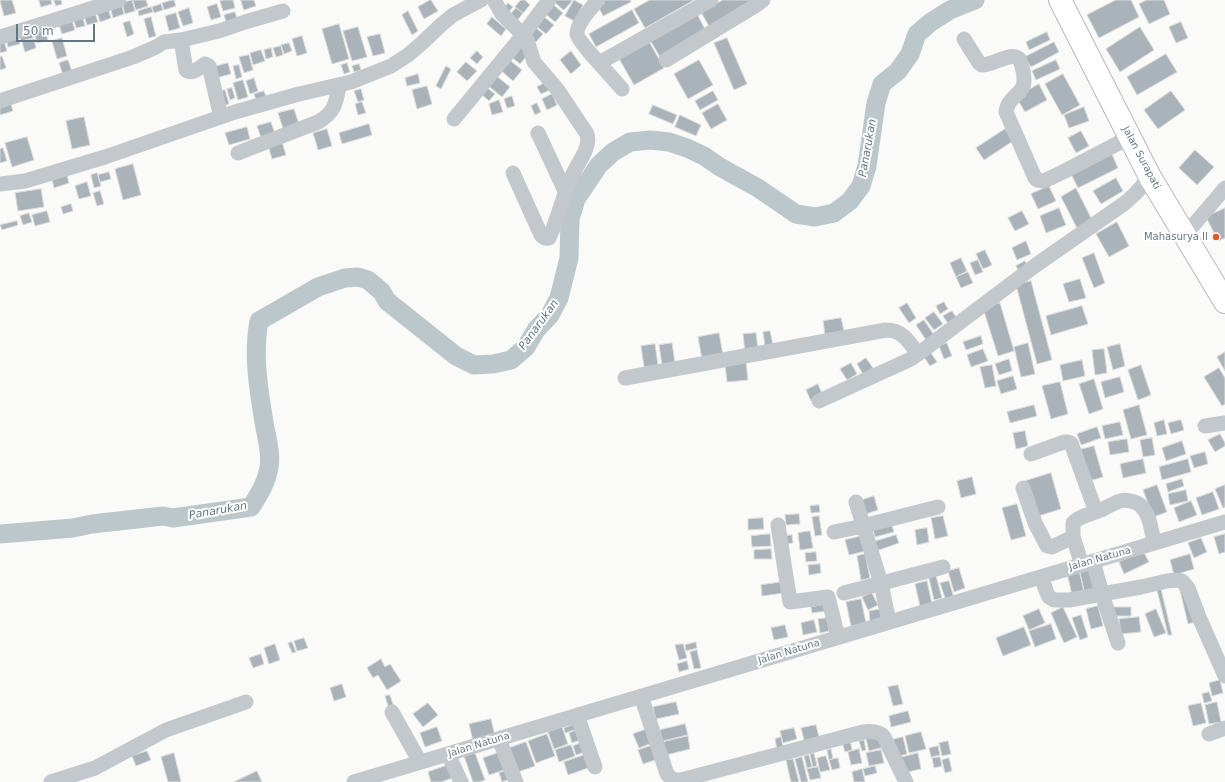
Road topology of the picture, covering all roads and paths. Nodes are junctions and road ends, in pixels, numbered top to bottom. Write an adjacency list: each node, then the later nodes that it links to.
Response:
1 (119, 0): 11 (street)
2 (481, 0): 16 (street)
3 (494, 0): 10 (street)
4 (549, 0): 10 (street)
5 (598, 0): 15 (street)
6 (711, 0): 15 (street)
7 (763, 0): 14 (street)
8 (1062, 4): 22 (highway, Jalan Surapati)
9 (283, 11): 13 (street)
10 (523, 35): 20 (street); 28 (street)
11 (0, 37)
12 (964, 39): 22 (street)
13 (181, 40): 18 (street); 19 (street)
14 (666, 60)
15 (599, 63): 17 (street)
16 (339, 86): 19 (street); 23 (street)
17 (622, 89)
18 (0, 101)
19 (221, 117): 26 (street)
20 (454, 119)
21 (538, 133): 28 (street)
22 (1130, 137): 25 (highway, Jalan Surapati)
23 (238, 153)
24 (513, 173): 28 (street)
25 (1150, 177): 29 (highway, Jalan Surapati); 31 (street)
26 (0, 184)
27 (1225, 188): 29 (street)
28 (565, 191)
29 (1185, 236): 30 (highway, Jalan Surapati)
30 (1225, 302)
31 (918, 354): 32 (street); 33 (street)
32 (625, 378)
33 (818, 402)
34 (1225, 424): 35 (street)
35 (1205, 426)
36 (1031, 454): 40 (street)
37 (1023, 488): 45 (street)
38 (856, 502): 43 (street)
39 (938, 507): 43 (street)
40 (1096, 512): 45 (street); 46 (street)
41 (1225, 522): 46 (street, Jalan Natuna)
42 (778, 525): 54 (street)
43 (863, 526): 44 (street); 50 (street)
44 (834, 532)
45 (1073, 537): 47 (street)
46 (1154, 543): 47 (street, Jalan Natuna)
47 (1087, 563): 49 (street, Jalan Natuna); 52 (street)
48 (944, 567): 50 (street)
49 (1040, 577): 52 (street); 53 (street, Jalan Natuna)
50 (881, 583): 51 (street); 53 (street)
51 (844, 593)
52 (1102, 594): 55 (street); 56 (street)
53 (889, 622): 54 (street, Jalan Natuna)
54 (838, 638): 57 (street, Jalan Natuna)
55 (1118, 643)
56 (1225, 676)
57 (641, 696): 60 (street, Jalan Natuna); 71 (street)
58 (246, 702): 67 (street)
59 (392, 712): 65 (street)
60 (577, 715): 63 (street, Jalan Natuna); 66 (street)
61 (1225, 728): 62 (street)
62 (1209, 734)
63 (499, 739): 64 (street, Jalan Natuna); 70 (street)
64 (448, 754): 65 (street, Jalan Natuna); 69 (street)
65 (420, 762): 68 (street, Jalan Natuna)
66 (595, 767)
67 (51, 782)
68 (354, 782)
69 (461, 782)
70 (516, 782)
71 (906, 782)

